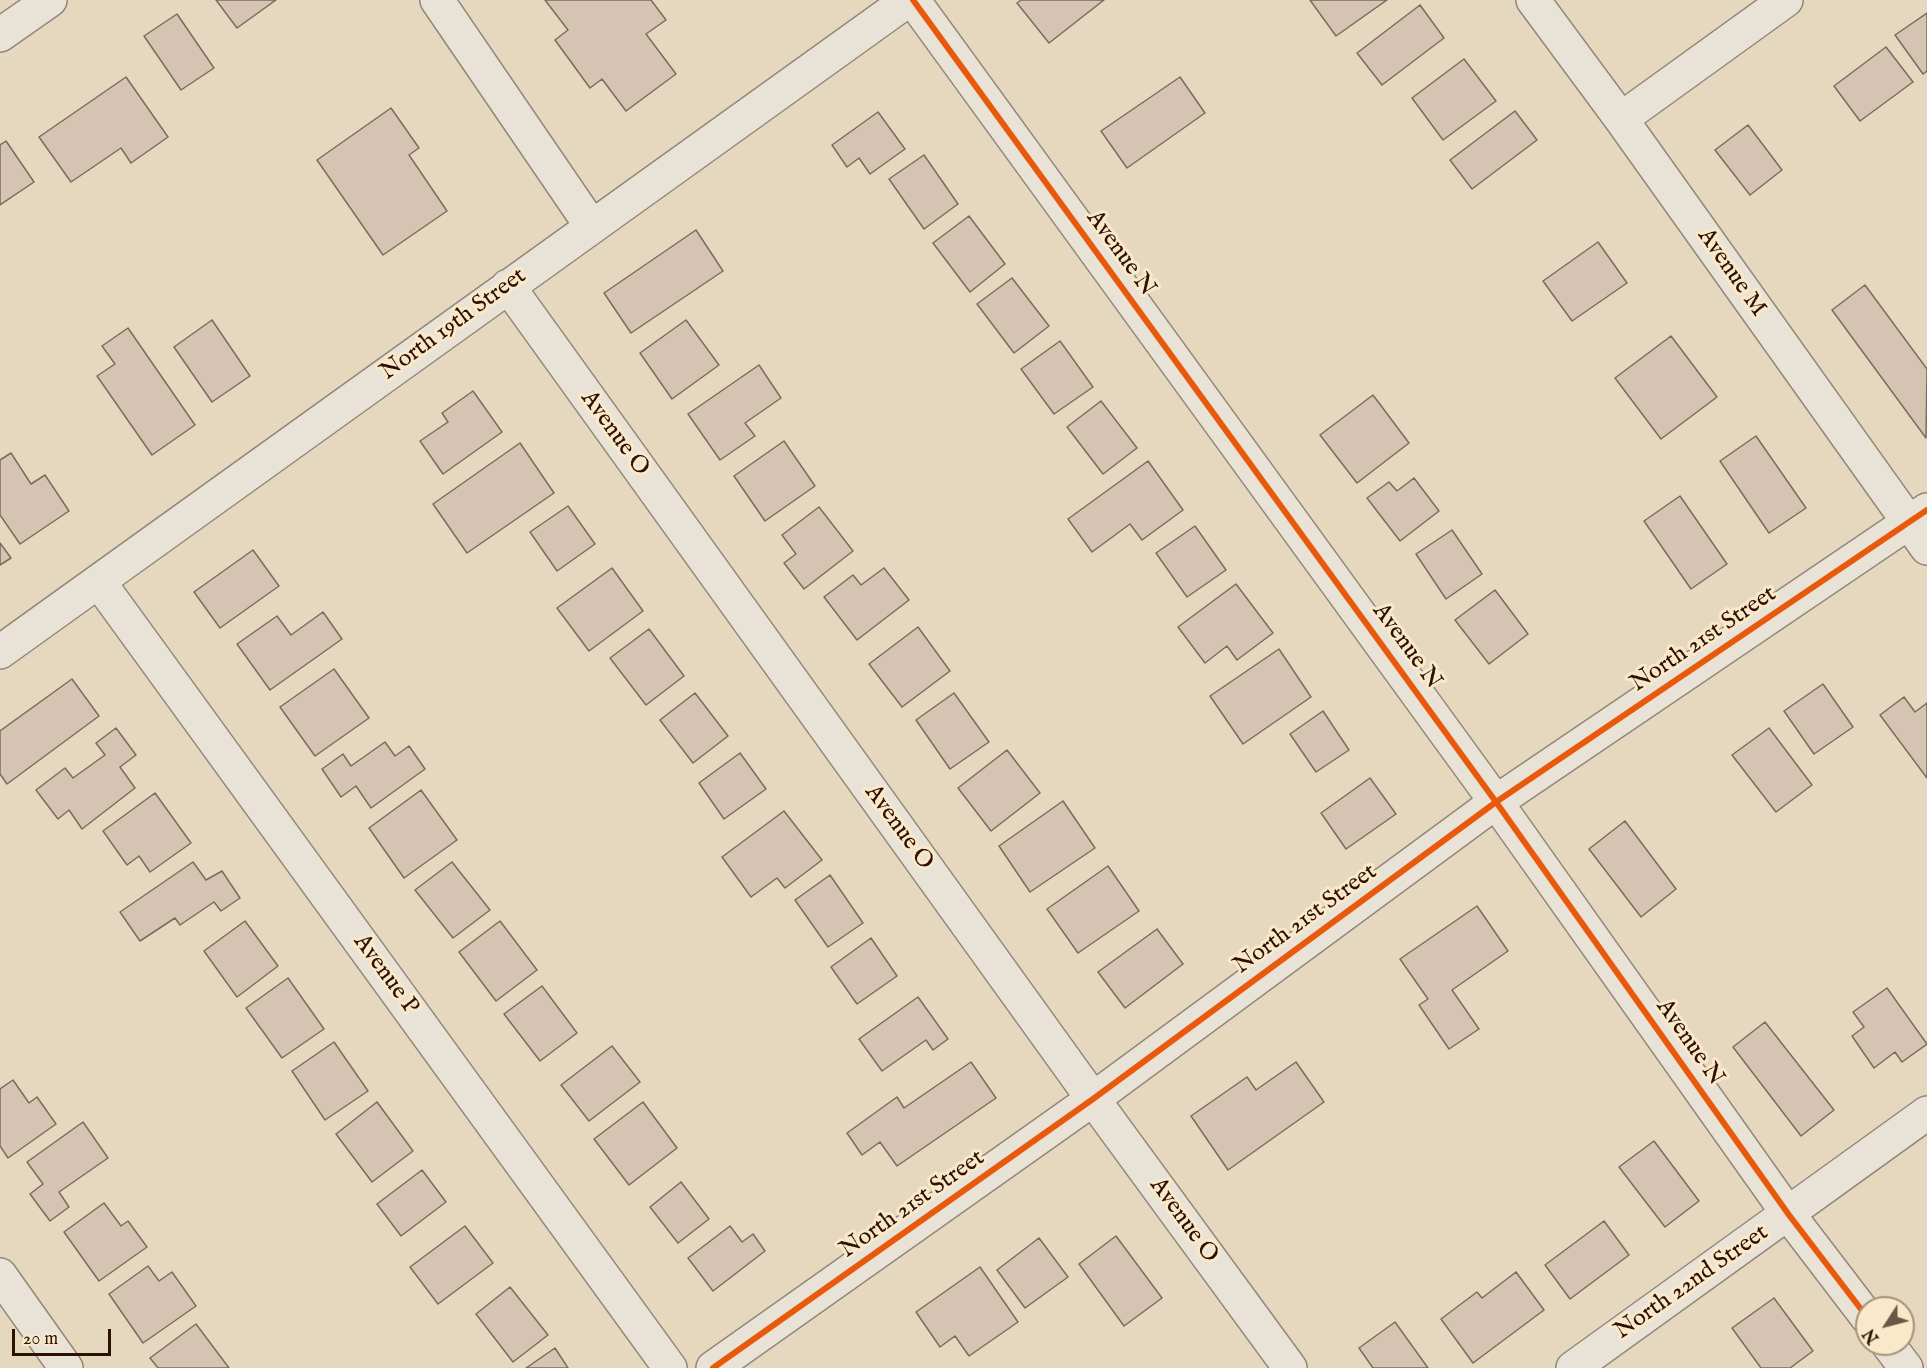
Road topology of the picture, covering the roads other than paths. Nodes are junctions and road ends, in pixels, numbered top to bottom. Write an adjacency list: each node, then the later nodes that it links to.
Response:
1 (50, 0): 7 (street)
2 (437, 0): 9 (street)
3 (908, 0): 9 (street, North 19th Street)
4 (913, 0): 14 (street, Avenue N)
5 (1533, 0): 8 (street, Avenue M)
6 (1786, 0): 8 (street)
7 (0, 35)
8 (1622, 119): 11 (street, Avenue M)
9 (591, 227): 10 (street, North 19th Street)
10 (508, 286): 12 (street, North 19th Street); 15 (street, Avenue O)
11 (1921, 527): 14 (street, North 21st Street)
12 (99, 582): 13 (street, North 19th Street); 21 (street, Avenue P)
13 (0, 652)
14 (1496, 802): 15 (street, North 21st Street); 17 (street, Avenue N)
15 (1094, 1099): 22 (street, North 21st Street); 23 (street, Avenue O)
16 (1927, 1113): 17 (street, North 22nd Street)
17 (1789, 1215): 19 (street, Avenue N); 24 (street, North 22nd Street)
18 (0, 1275): 20 (street)
19 (1855, 1301)
20 (66, 1368)
21 (670, 1368)
22 (713, 1368)
23 (1290, 1368)
24 (1573, 1368)

